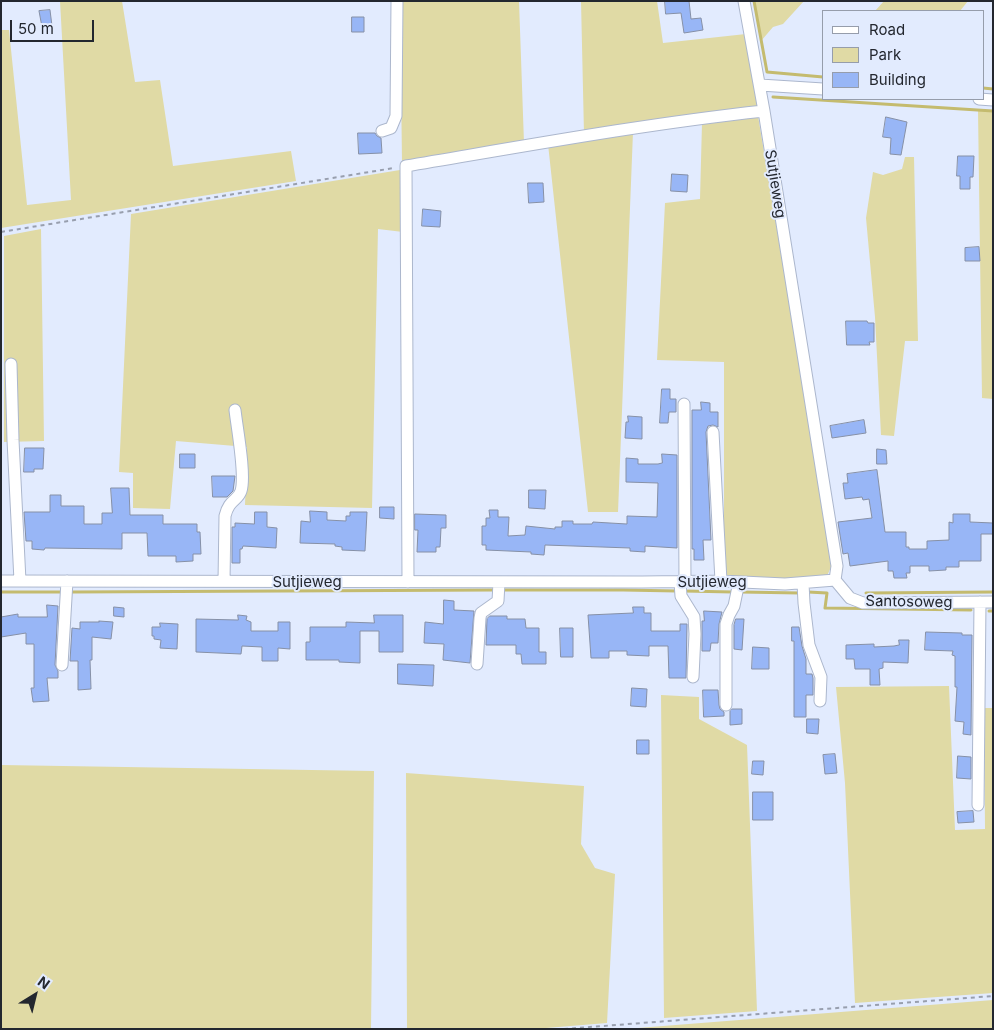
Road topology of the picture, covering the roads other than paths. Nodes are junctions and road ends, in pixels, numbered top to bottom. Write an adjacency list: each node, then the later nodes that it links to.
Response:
1 (397, 1): 6 (street)
2 (744, 1): 3 (street, Sutjieweg)
3 (760, 85): 4 (street); 5 (street, Sutjieweg)
4 (822, 89)
5 (764, 111): 11 (street, Sutjieweg); 17 (street)
6 (382, 131)
7 (11, 364): 13 (street)
8 (684, 404): 19 (street)
9 (235, 410): 16 (street)
10 (713, 432): 15 (street)
11 (835, 580): 21 (street, Sutjieweg); 22 (street, Santosoweg)
12 (1, 581): 13 (street, Sutjieweg)
13 (20, 581): 14 (street, Sutjieweg)
14 (67, 581): 16 (street, Sutjieweg); 25 (street)
15 (721, 581): 19 (street, Sutjieweg); 20 (street, Sutjieweg)
16 (224, 582): 17 (street, Sutjieweg)
17 (408, 582): 18 (street, Sutjieweg)
18 (499, 582): 19 (street, Sutjieweg); 24 (street)
19 (683, 582): 26 (street)
20 (739, 582): 21 (street, Sutjieweg); 28 (street)
21 (803, 583): 27 (street)
22 (980, 602): 23 (street, Santosoweg); 29 (street)
23 (993, 602)
24 (477, 664)
25 (62, 665)
26 (693, 677)
27 (820, 701)
28 (726, 705)
29 (978, 805)

